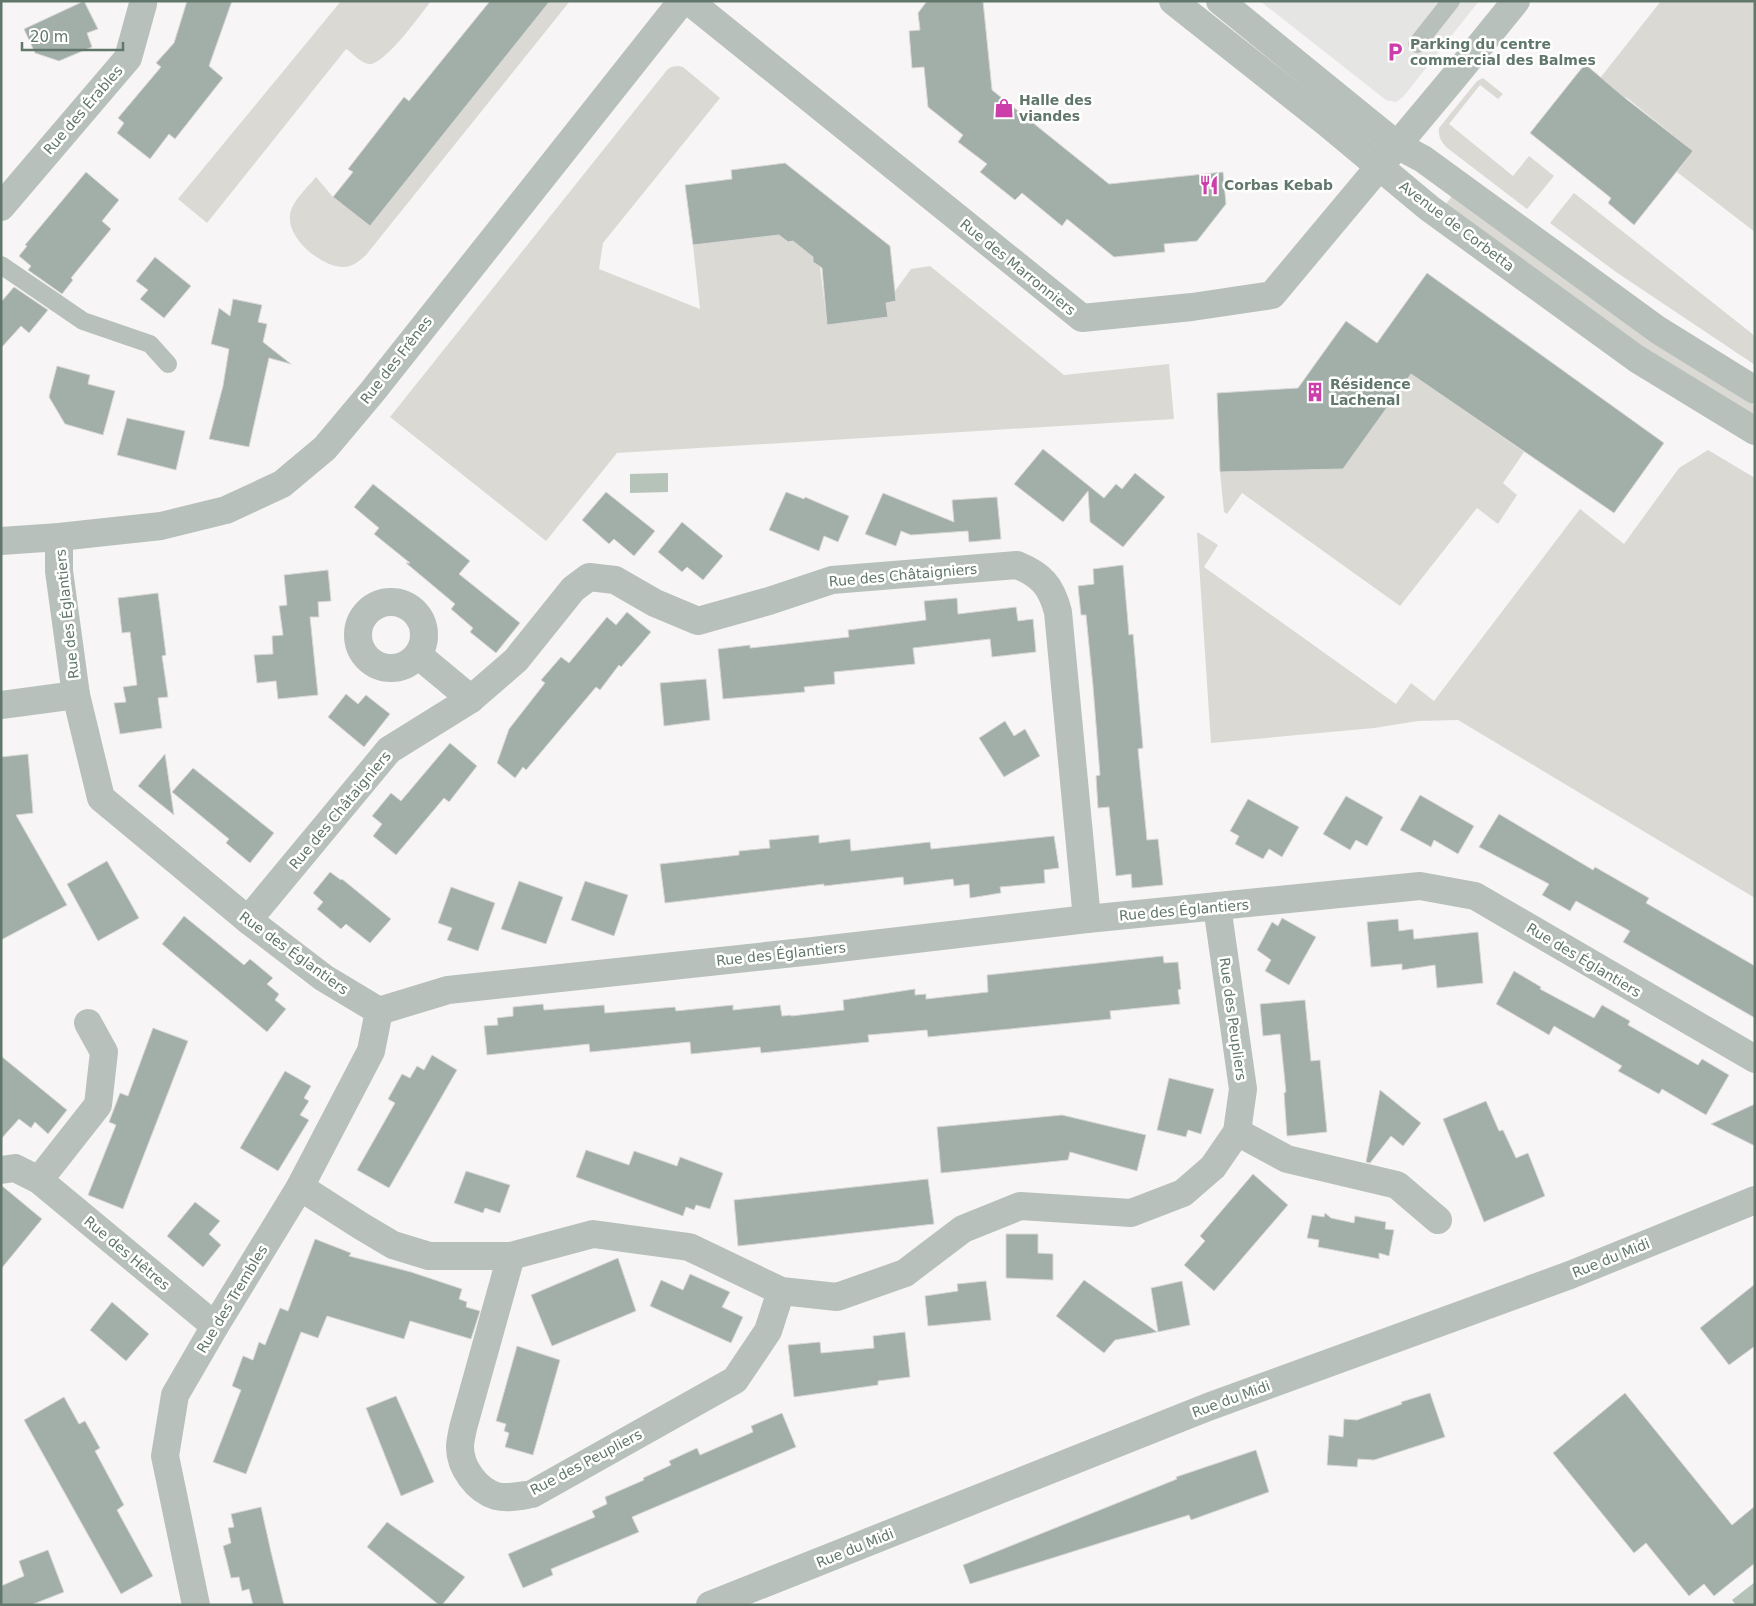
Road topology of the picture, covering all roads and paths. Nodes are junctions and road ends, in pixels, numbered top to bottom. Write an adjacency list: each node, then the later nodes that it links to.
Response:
1 (143, 1): 10 (street, Rue des Érables)
2 (682, 1): 15 (street, Rue des Frênes)
3 (689, 1): 9 (street, Rue des Marronniers)
4 (1173, 1): 9 (street, Avenue de Corbetta)
5 (1220, 1): 9 (street, Avenue de Corbetta)
6 (1451, 1): 8 (lane)
7 (1516, 1): 9 (street, Rue des Marronniers)
8 (1417, 44)
9 (1388, 155): 13 (street, Avenue de Corbetta); 14 (street, Avenue de Corbetta)
10 (1, 206)
11 (1, 265): 12 (lane)
12 (168, 364)
13 (1755, 390)
14 (1755, 431)
15 (59, 537): 16 (street, Rue des Frênes); 18 (street, Rue des Églantiers)
16 (1, 541)
17 (418, 655): 19 (street)
18 (76, 695): 20 (street); 23 (street, Rue des Églantiers)
19 (471, 698): 22 (street, Rue des Châtaigniers); 23 (street, Rue des Châtaigniers)
20 (1, 705)
21 (1217, 906): 22 (street, Rue des Églantiers); 26 (street, Rue des Églantiers); 27 (street, Rue des Peupliers)
22 (1087, 919): 24 (street, Rue des Églantiers)
23 (248, 920): 24 (street, Rue des Églantiers)
24 (379, 1011): 30 (street, Rue des Trembles)
25 (88, 1023): 29 (street)
26 (1755, 1059)
27 (1237, 1132): 32 (street); 34 (street, Rue des Peupliers)
28 (1, 1170): 29 (street, Rue des Hêtres)
29 (39, 1180): 35 (street, Rue des Hêtres)
30 (300, 1187): 33 (street, Rue des Peupliers); 35 (street, Rue des Trembles)
31 (1755, 1200): 37 (street, Rue du Midi)
32 (1438, 1220)
33 (511, 1256): 34 (street, Rue des Peupliers); 34 (street, Rue des Peupliers)
34 (781, 1291)
35 (215, 1326): 36 (street, Rue des Trembles)
36 (194, 1604)
37 (710, 1605)

